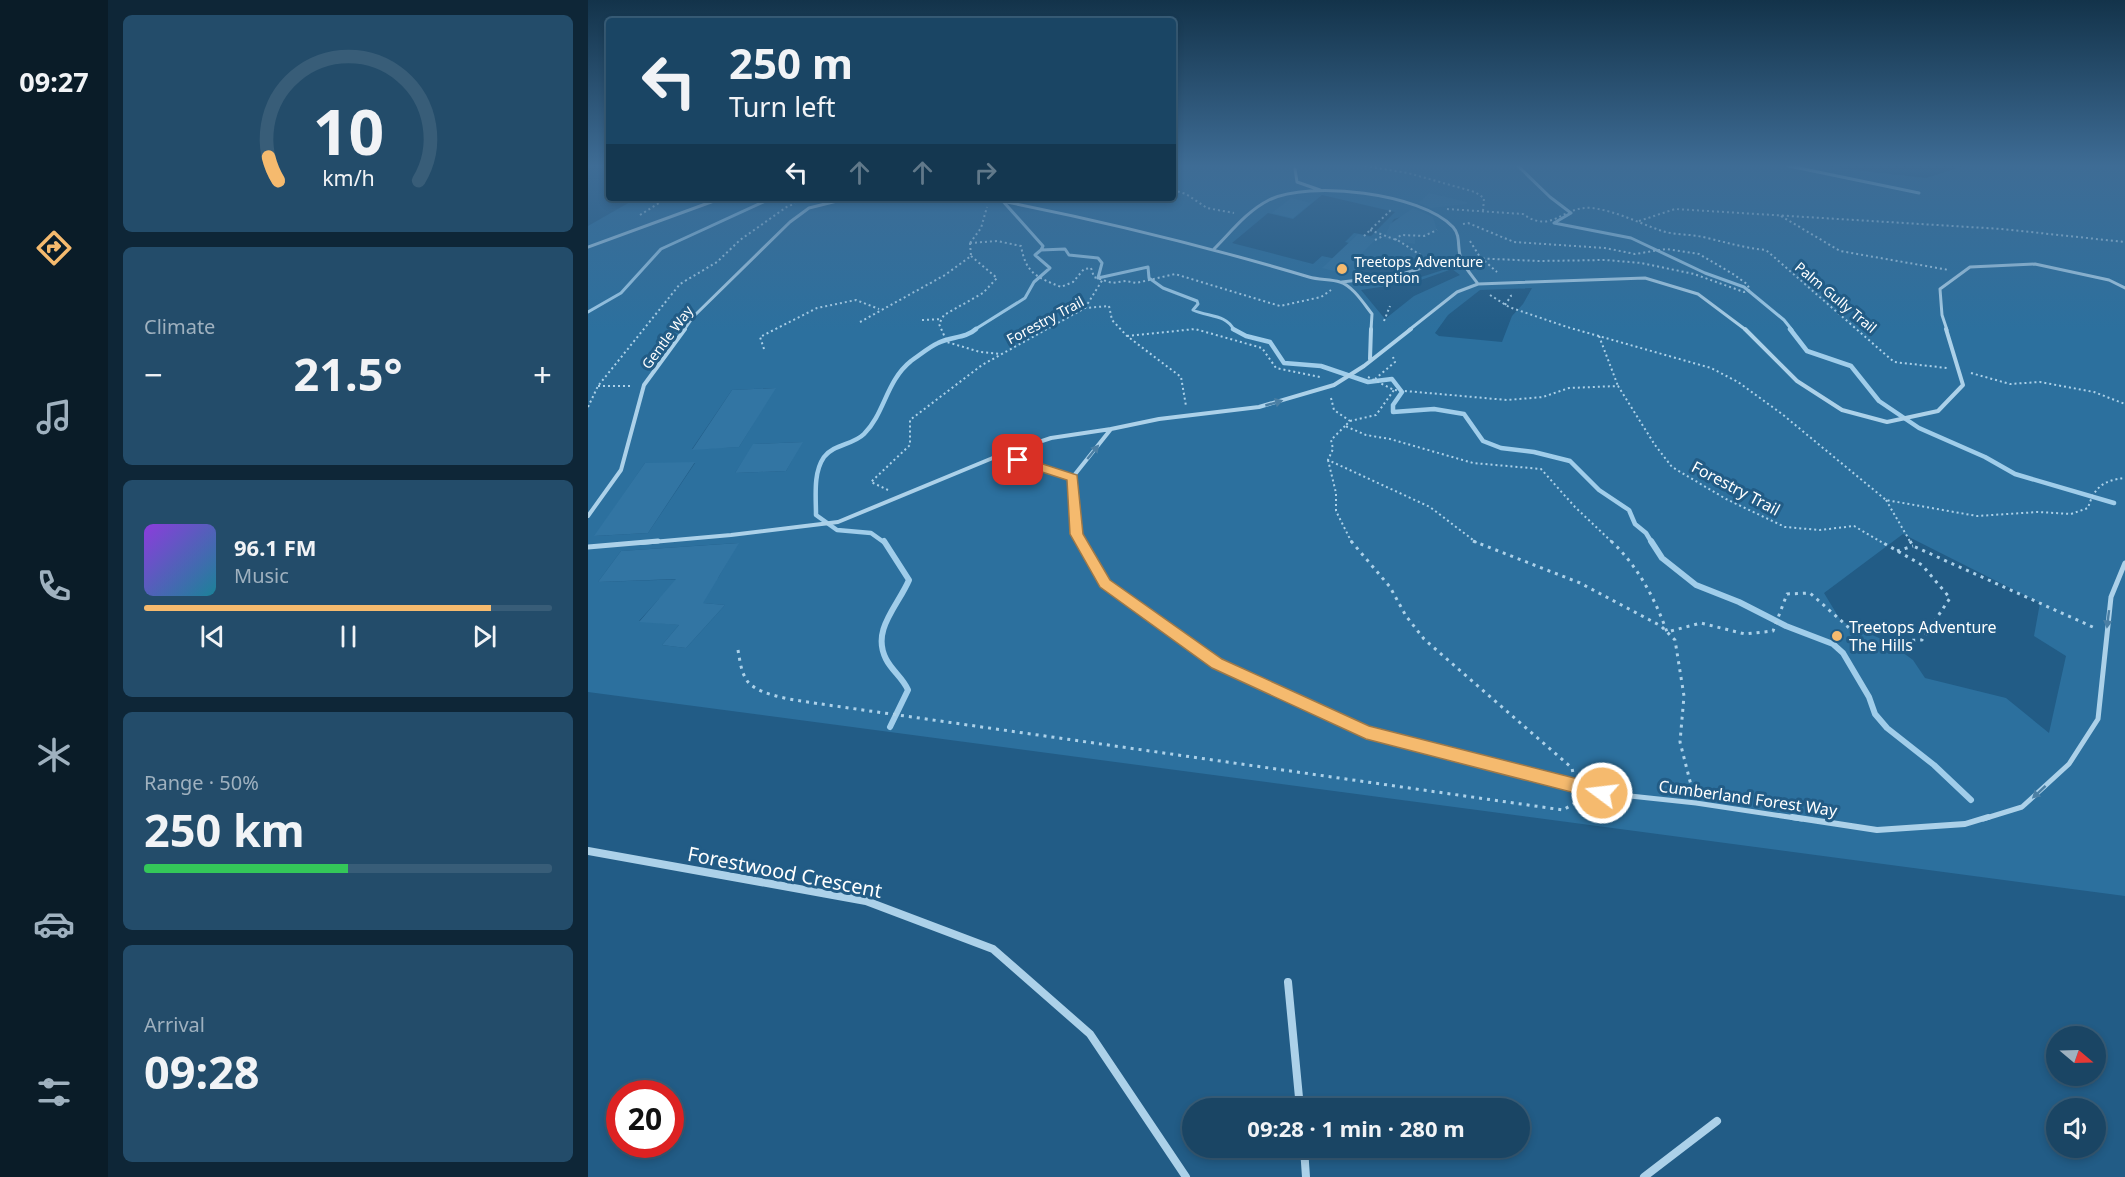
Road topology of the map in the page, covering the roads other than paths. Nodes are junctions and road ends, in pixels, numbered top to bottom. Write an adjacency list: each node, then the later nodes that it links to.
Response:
1 (661, 221): 6 (lane)
2 (791, 221): 16 (lane, Gentle Way)
3 (1092, 221): 7 (lane)
4 (1242, 221): 7 (lane)
5 (1445, 221): 8 (lane)
6 (588, 248)
7 (1214, 249): 9 (lane)
8 (1461, 260): 9 (lane); 10 (lane)
9 (1342, 282): 12 (lane)
10 (1478, 284): 11 (lane); 12 (lane)
11 (2125, 288)
12 (1370, 359): 13 (lane, one-way to 12)
13 (1112, 429): 14 (lane); 15 (lane, one-way to 13)
14 (1000, 455): 15 (lane); 17 (lane)
15 (1072, 478): 18 (lane, Cumberland Forest Way, one-way to 15)
16 (588, 516)
17 (588, 547)
18 (2125, 563)
19 (588, 851): 24 (street, Forestwood Crescent)
20 (1288, 982): 21 (street)
21 (1299, 1098)
22 (1717, 1121): 26 (street)
23 (1305, 1158): 25 (street)
24 (1186, 1177)
25 (1306, 1177)
26 (1644, 1177)

